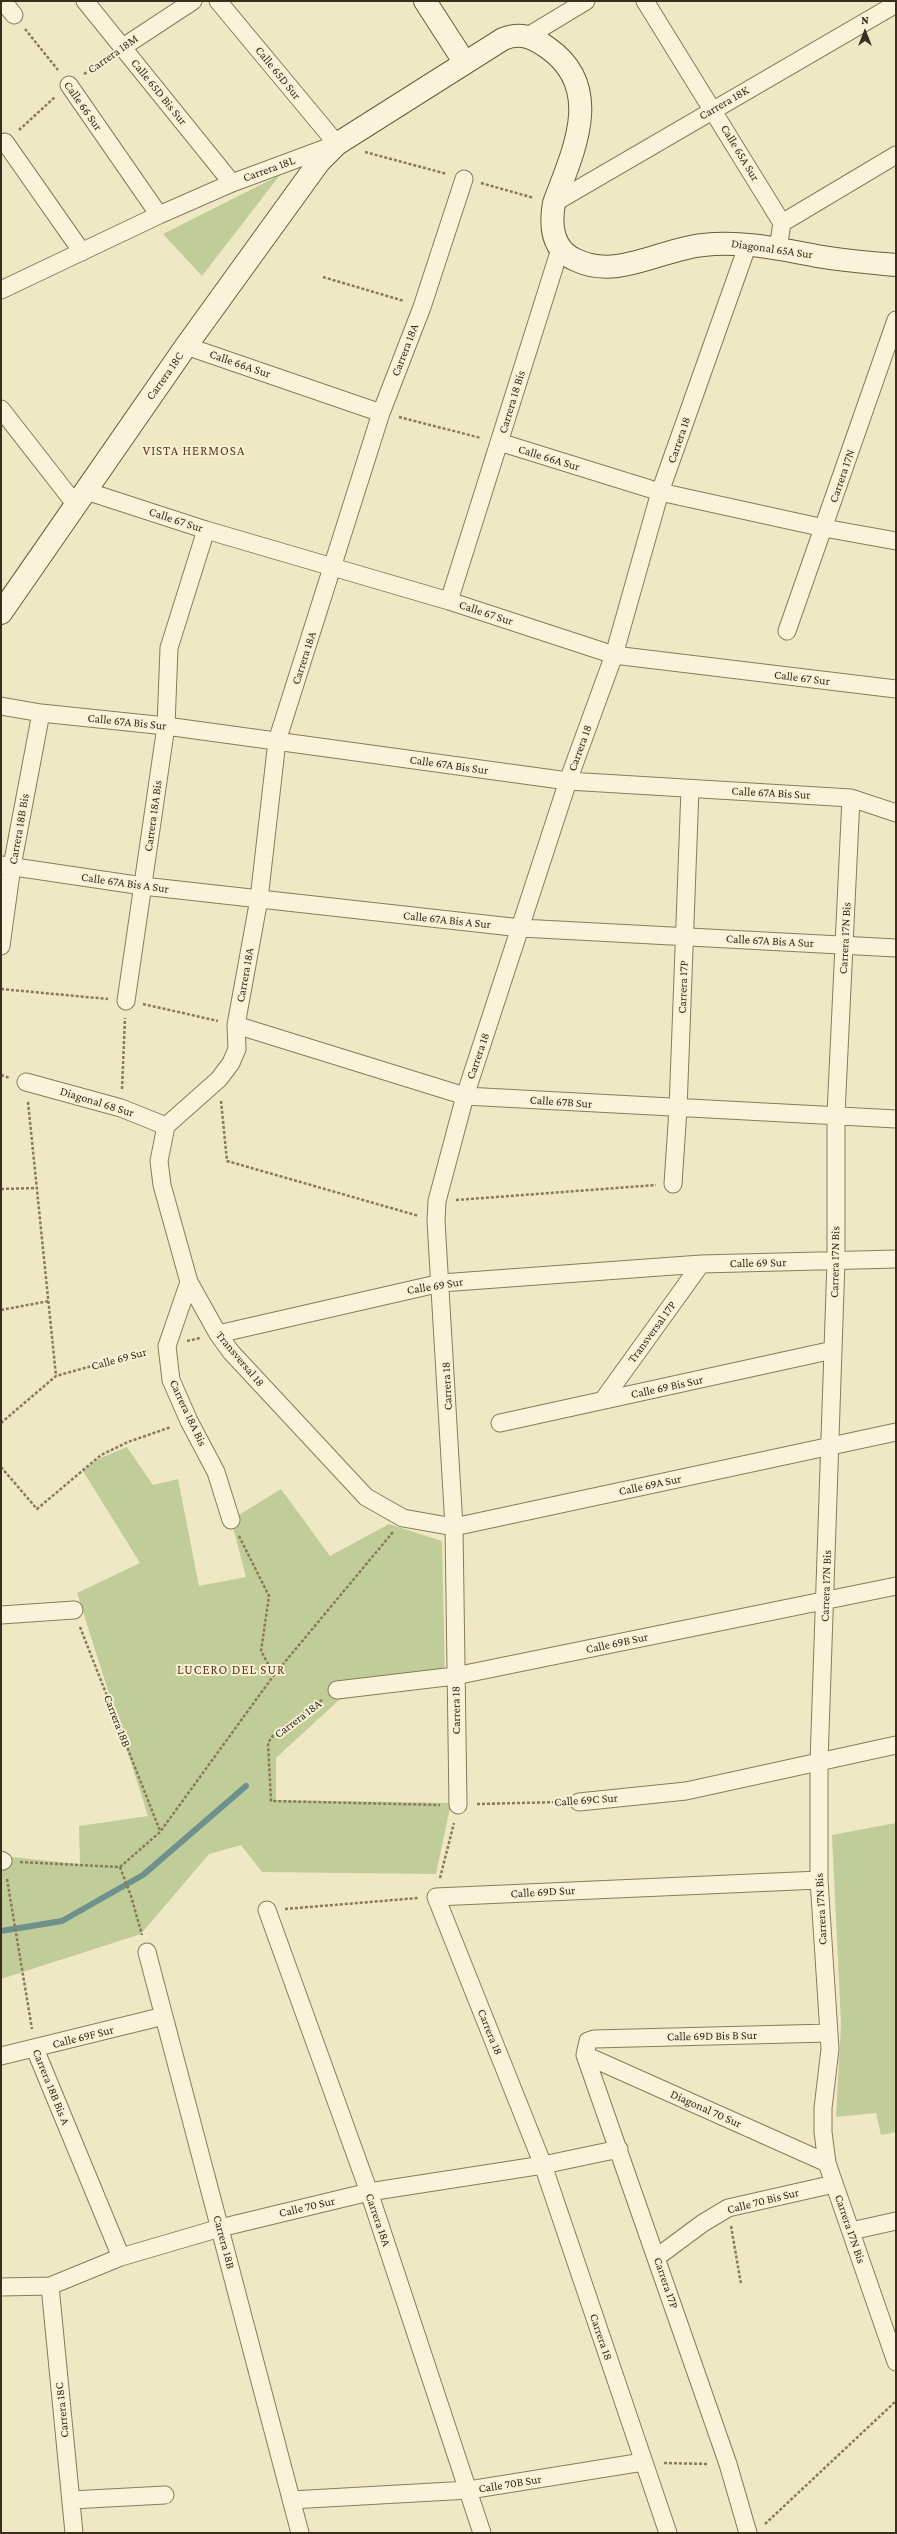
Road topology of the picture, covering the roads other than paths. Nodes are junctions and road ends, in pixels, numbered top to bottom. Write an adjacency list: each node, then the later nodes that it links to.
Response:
1 (3, 1): 9 (street)
2 (85, 1): 11 (street, Calle 65D Bis Sur)
3 (193, 1): 11 (street, Carrera 18M)
4 (218, 1): 16 (street, Calle 65D Sur)
5 (425, 1): 12 (street)
6 (586, 1): 10 (street)
7 (645, 1): 14 (street, Calle 65A Sur)
8 (891, 9): 14 (street, Carrera 18K)
9 (14, 15)
10 (528, 36): 12 (street, Carrera 18L); 20 (street)
11 (123, 47): 19 (street, Calle 65D Bis Sur)
12 (465, 63): 16 (street, Carrera 18L)
13 (69, 85): 21 (street, Calle 66 Sur)
14 (714, 109): 20 (street, Carrera 18K); 22 (street, Calle 65A Sur)
15 (5, 142): 26 (street)
16 (337, 144): 19 (street, Carrera 18L); 30 (street, Carrera 18C)
17 (896, 155): 22 (street)
18 (464, 179): 32 (street, Carrera 18A)
19 (232, 183): 21 (street, Carrera 18L)
20 (554, 203): 24 (street)
21 (158, 215): 26 (street, Carrera 18L)
22 (782, 223): 25 (street)
23 (748, 244): 24 (street, Diagonal 65A Sur); 25 (street, Diagonal 65A Sur); 34 (street, Carrera 18)
24 (560, 249): 33 (street, Carrera 18 Bis)
25 (778, 249): 27 (street, Diagonal 65A Sur)
26 (82, 252): 28 (street, Carrera 18L)
27 (896, 265)
28 (1, 290)
29 (896, 320): 36 (street, Carrera 17N)
30 (186, 346): 32 (street, Calle 66A Sur); 35 (street, Carrera 18C)
31 (2, 412): 35 (street)
32 (381, 413): 39 (street, Carrera 18A)
33 (499, 442): 34 (street, Calle 66A Sur); 40 (street, Carrera 18 Bis)
34 (660, 492): 36 (street, Calle 66A Sur); 43 (street, Carrera 18)
35 (81, 498): 37 (street, Calle 67 Sur); 41 (street, Carrera 18C)
36 (824, 528): 38 (street, Calle 66A Sur); 42 (street, Carrera 17N)
37 (206, 530): 39 (street, Calle 67 Sur); 47 (street, Carrera 18A Bis)
38 (896, 541)
39 (333, 567): 40 (street, Calle 67 Sur); 48 (street, Carrera 18A)
40 (449, 601): 43 (street, Calle 67 Sur)
41 (1, 613)
42 (787, 631)
43 (614, 655): 44 (street, Calle 67 Sur); 49 (street, Carrera 18)
44 (896, 690)
45 (1, 706): 46 (street, Calle 67A Bis Sur)
46 (41, 713): 47 (street, Calle 67A Bis Sur); 53 (street, Carrera 18B Bis)
47 (166, 726): 48 (street, Calle 67A Bis Sur); 54 (street, Carrera 18A Bis)
48 (276, 741): 49 (street, Calle 67A Bis Sur); 55 (street, Carrera 18A)
49 (568, 781): 50 (street, Calle 67A Bis Sur); 56 (street, Carrera 18)
50 (690, 789): 51 (street, Calle 67A Bis Sur); 57 (street, Carrera 17P)
51 (851, 798): 52 (street, Calle 67A Bis Sur); 59 (street, Carrera 17N Bis)
52 (896, 813)
53 (7, 866): 54 (street, Calle 67A Bis A Sur); 58 (street, Carrera 18B Bis)
54 (143, 886): 55 (street, Calle 67A Bis A Sur); 61 (street, Carrera 18A Bis)
55 (259, 899): 56 (street, Calle 67A Bis A Sur); 62 (street, Carrera 18A)
56 (521, 928): 57 (street, Calle 67A Bis A Sur); 64 (street, Carrera 18)
57 (685, 937): 59 (street, Calle 67A Bis A Sur); 65 (street, Carrera 17P)
58 (1, 946)
59 (845, 946): 60 (street, Calle 67A Bis A Sur); 66 (street, Carrera 17N Bis)
60 (896, 948)
61 (126, 1001)
62 (236, 1025): 64 (street, Calle 67B Sur); 68 (street, Carrera 18A)
63 (26, 1082): 68 (street, Diagonal 68 Sur)
64 (465, 1096): 65 (street, Calle 67B Sur); 74 (street, Carrera 18)
65 (678, 1109): 66 (street, Calle 67B Sur); 69 (street, Carrera 17P)
66 (836, 1114): 67 (street, Calle 67B Sur); 71 (street, Carrera 17N Bis)
67 (896, 1119)
68 (166, 1126): 73 (street, Transversal 18)
69 (672, 1184)
70 (896, 1259): 71 (street, Calle 69 Sur)
71 (836, 1261): 72 (street, Calle 69 Sur); 76 (street, Carrera 17N Bis)
72 (701, 1264): 74 (street, Calle 69 Sur); 77 (street, Transversal 17P)
73 (189, 1282): 75 (street, Transversal 18); 82 (street, Carrera 18A Bis)
74 (441, 1282): 75 (street, Calle 69 Sur); 83 (street, Carrera 18)
75 (218, 1334): 81 (street, Transversal 18)
76 (833, 1350): 77 (street, Calle 69 Bis Sur); 80 (street, Carrera 17N Bis)
77 (603, 1400): 78 (street, Calle 69 Bis Sur)
78 (500, 1423)
79 (896, 1432): 80 (street, Calle 69A Sur)
80 (831, 1446): 83 (street, Calle 69A Sur); 85 (street, Carrera 17N Bis)
81 (403, 1518): 83 (street, Calle 69A Sur)
82 (231, 1520)
83 (454, 1527): 88 (street, Carrera 18)
84 (896, 1586): 85 (street, Calle 69B Sur)
85 (826, 1600): 88 (street, Calle 69B Sur); 91 (street, Carrera 17N Bis)
86 (74, 1610): 87 (street)
87 (1, 1615)
88 (455, 1676): 89 (street, Calle 69B Sur); 93 (street, Carrera 18)
89 (337, 1690)
90 (896, 1745): 91 (street, Calle 69C Sur)
91 (819, 1762): 92 (street, Calle 69C Sur); 94 (street, Carrera 17N Bis)
92 (579, 1802)
93 (458, 1805)
94 (819, 1880): 95 (street, Calle 69D Sur); 99 (street, Carrera 17N Bis)
95 (436, 1897): 105 (street, Carrera 18)
96 (267, 1910): 107 (street, Carrera 18A)
97 (147, 1952): 98 (street, Carrera 18B)
98 (164, 2016): 100 (street, Calle 69F Sur); 109 (street, Carrera 18B)
99 (829, 2033): 101 (street, Calle 69D Bis B Sur); 104 (street, Carrera 17N Bis)
100 (35, 2049): 102 (street, Calle 69F Sur); 111 (street, Carrera 18B Bis A)
101 (585, 2055): 103 (street, Carrera 17P); 104 (street, Diagonal 70 Sur)
102 (1, 2056)
103 (619, 2149): 105 (street, Calle 70 Sur); 112 (street, Carrera 17P)
104 (827, 2163): 106 (street, Carrera 17N Bis)
105 (543, 2165): 107 (street, Calle 70 Sur); 116 (street, Carrera 18)
106 (834, 2184): 110 (street, Carrera 17N Bis); 112 (street, Calle 70 Bis Sur)
107 (369, 2192): 109 (street, Calle 70 Sur); 117 (street, Carrera 18A)
108 (896, 2221): 110 (street)
109 (220, 2228): 111 (street, Calle 70 Sur); 120 (street, Carrera 18B)
110 (851, 2232): 115 (street, Carrera 17N Bis)
111 (120, 2257): 113 (street, Calle 70 Sur)
112 (657, 2258): 121 (street, Carrera 17P)
113 (50, 2286): 114 (street, Calle 70 Sur); 119 (street, Carrera 18C)
114 (1, 2287)
115 (896, 2362)
116 (643, 2462): 117 (street, Calle 70B Sur); 125 (street, Carrera 18)
117 (469, 2490): 120 (street, Calle 70B Sur); 124 (street, Carrera 18A)
118 (166, 2495): 119 (street)
119 (71, 2500): 122 (street, Carrera 18C)
120 (291, 2500): 123 (street, Carrera 18B)
121 (755, 2530)
122 (74, 2533)
123 (300, 2533)
124 (482, 2533)
125 (668, 2533)

